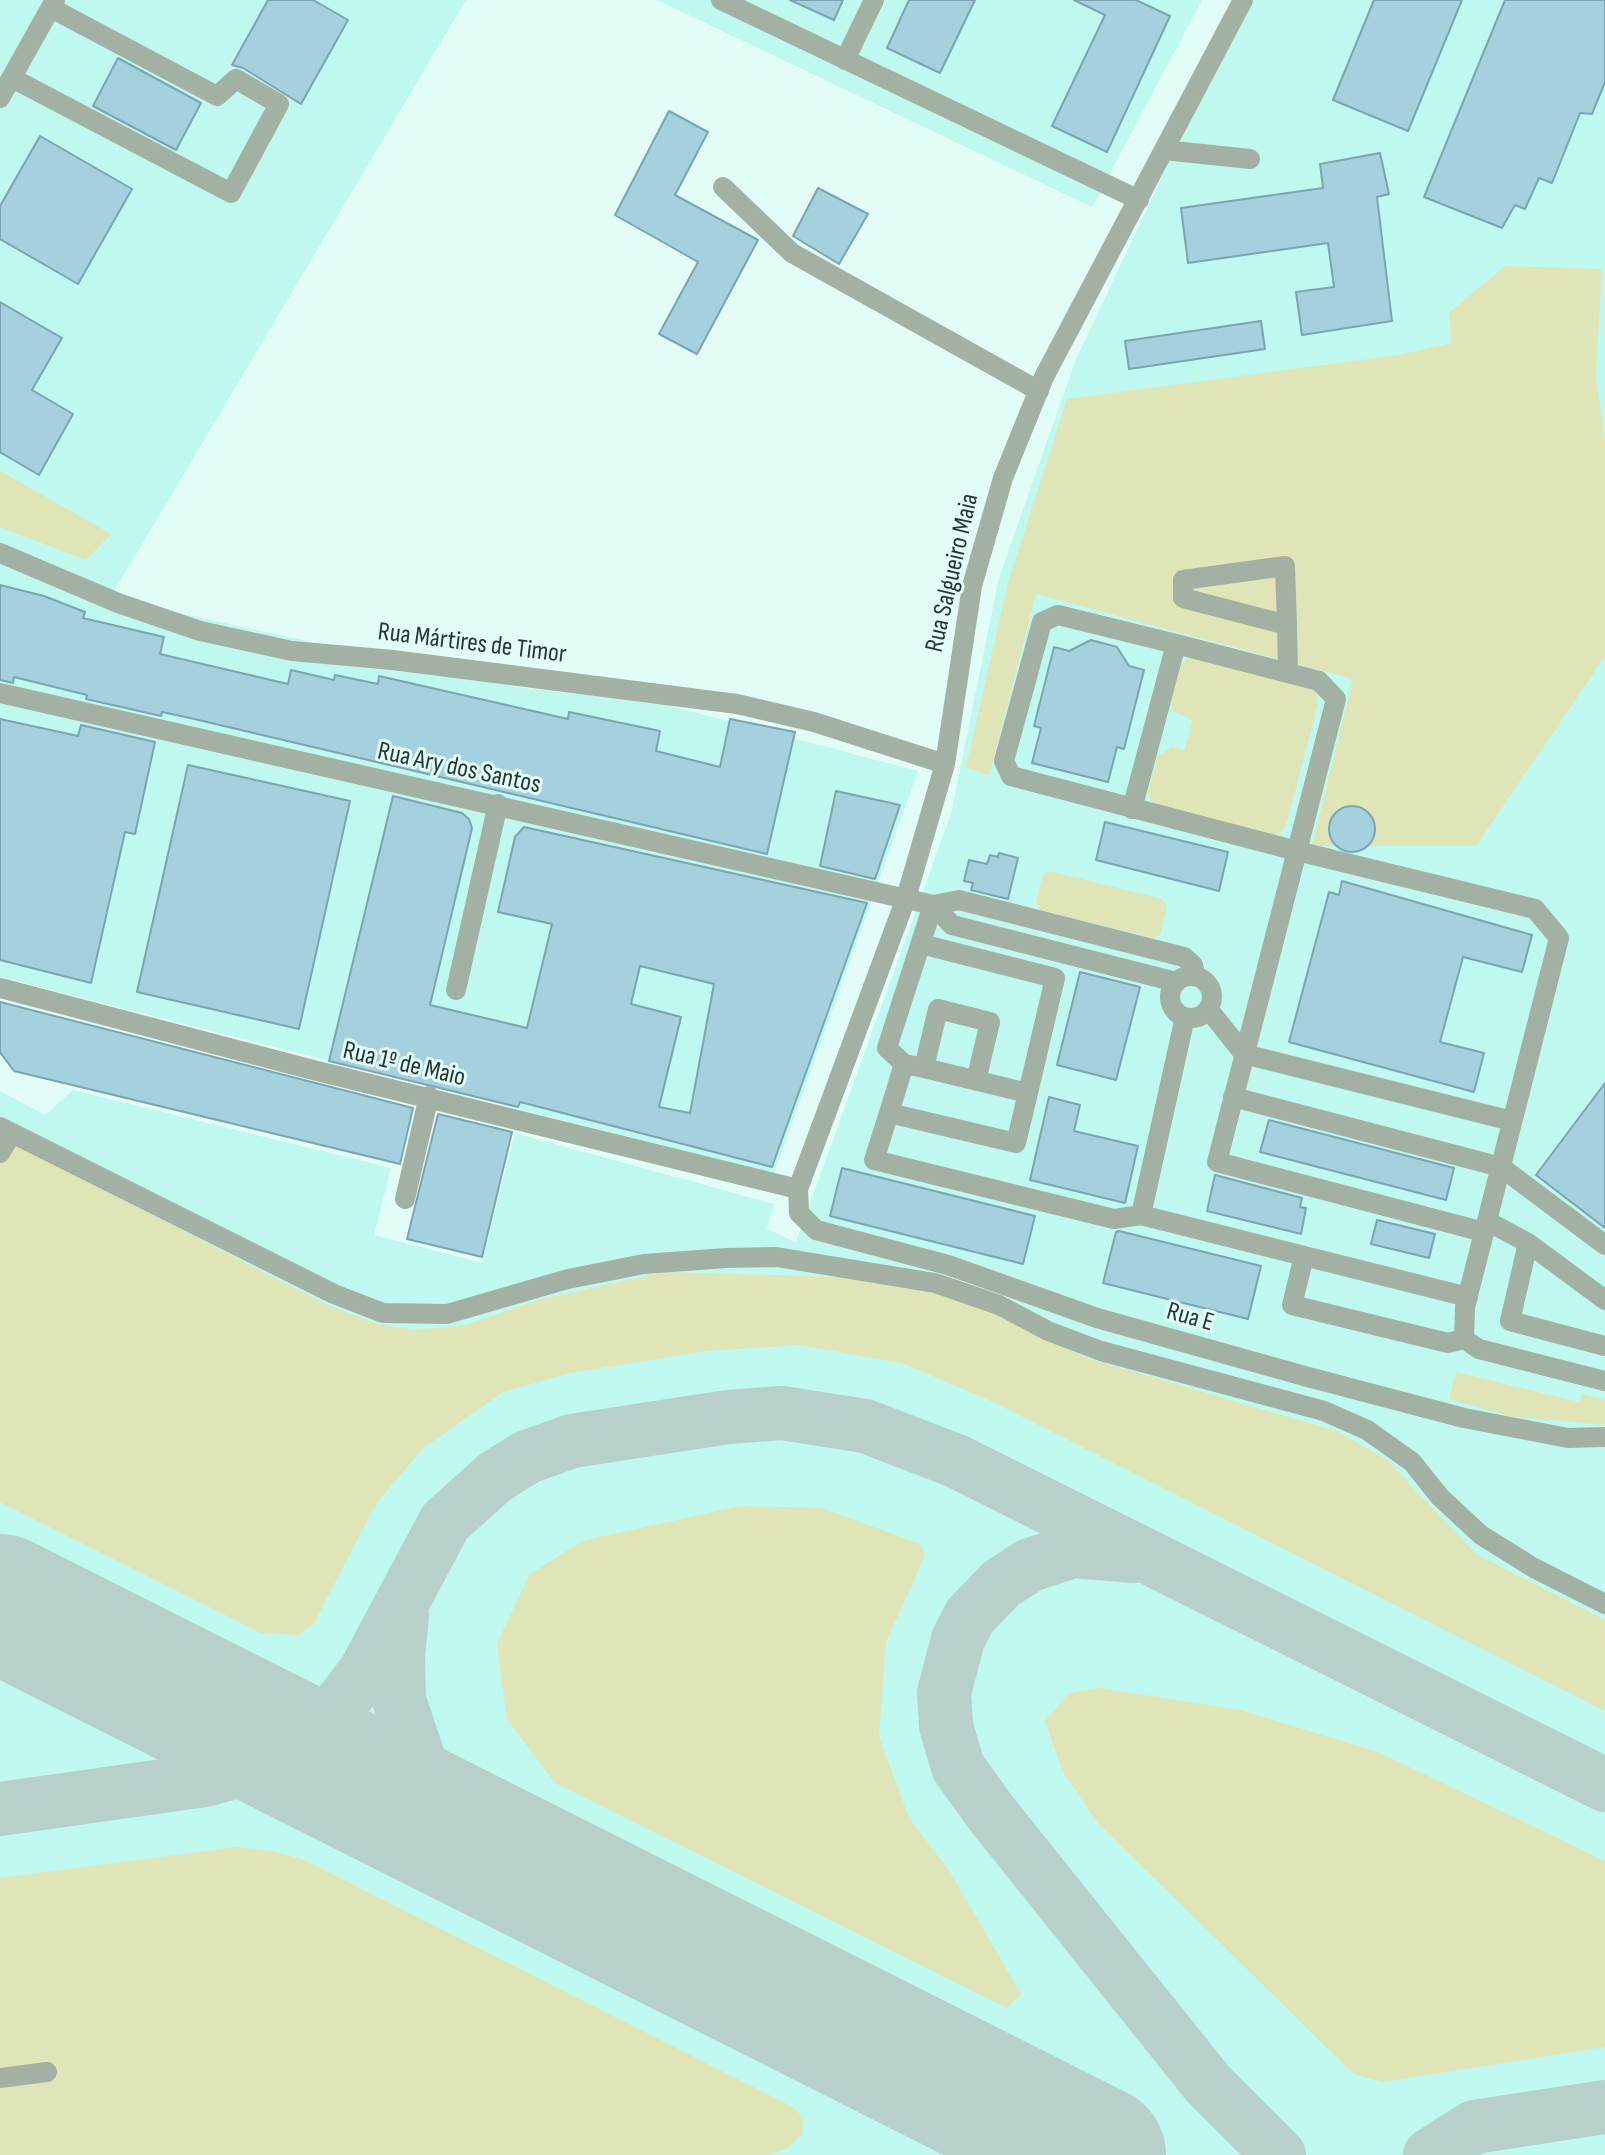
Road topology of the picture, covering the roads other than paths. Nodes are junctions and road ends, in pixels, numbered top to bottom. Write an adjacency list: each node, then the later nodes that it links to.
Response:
1 (721, 0): 5 (street)
2 (874, 0): 5 (street)
3 (1243, 0): 8 (street, Rua Salgueiro Maia)
4 (53, 4): 6 (street); 6 (street)
5 (845, 60): 11 (street)
6 (12, 78): 7 (street)
7 (0, 98)
8 (1164, 150): 9 (street); 11 (street, Rua Salgueiro Maia)
9 (1250, 159)
10 (723, 187): 12 (street)
11 (1139, 200): 12 (street, Rua Salgueiro Maia)
12 (1039, 391): 18 (street, Rua Salgueiro Maia)
13 (0, 553): 18 (street, Rua Mártires de Timor)
14 (1287, 625): 14 (street); 16 (street)
15 (1176, 644): 16 (street); 20 (street); 20 (street)
16 (1288, 673): 21 (street)
17 (0, 693): 19 (street, Rua Ary dos Santos)
18 (945, 764): 22 (street, Rua Salgueiro Maia)
19 (498, 804): 22 (street, Rua Ary dos Santos); 27 (street)
20 (1132, 809): 21 (street)
21 (1297, 851): 30 (street); 37 (street)
22 (906, 898): 23 (street, Rua Ary dos Santos); 41 (street, Rua Salgueiro Maia)
23 (933, 905): 24 (street); 25 (street, Rua Ary dos Santos)
24 (921, 944): 31 (street); 33 (street)
25 (1186, 979): 28 (street); 29 (street)
26 (0, 988): 34 (street, Rua 1º de Maio)
27 (456, 990)
28 (1209, 1010): 29 (street); 30 (street)
29 (1185, 1017): 43 (street)
30 (1244, 1054): 35 (street); 37 (street)
31 (914, 1066): 32 (street); 32 (street); 36 (street)
32 (976, 1081): 33 (street)
33 (1028, 1093): 36 (street)
34 (429, 1096): 41 (street, Rua 1º de Maio); 42 (street)
35 (1233, 1097): 40 (street); 44 (street)
36 (889, 1113): 43 (street)
37 (1512, 1121): 40 (street)
38 (6, 1130): 39 (street); 54 (street)
39 (0, 1153)
40 (1501, 1167): 44 (street); 46 (street)
41 (798, 1189): 53 (street, Rua E)
42 (405, 1199)
43 (1141, 1215): 47 (street)
44 (1486, 1226): 45 (street); 48 (street)
45 (1528, 1243): 49 (street); 51 (street)
46 (1605, 1245)
47 (1304, 1256): 48 (street); 50 (street)
48 (1468, 1297): 50 (street)
49 (1605, 1300)
50 (1464, 1339): 52 (street)
51 (1605, 1346)
52 (1605, 1381)
53 (1605, 1437)
54 (1605, 1604)
55 (47, 2072): 56 (street)
56 (0, 2078)

